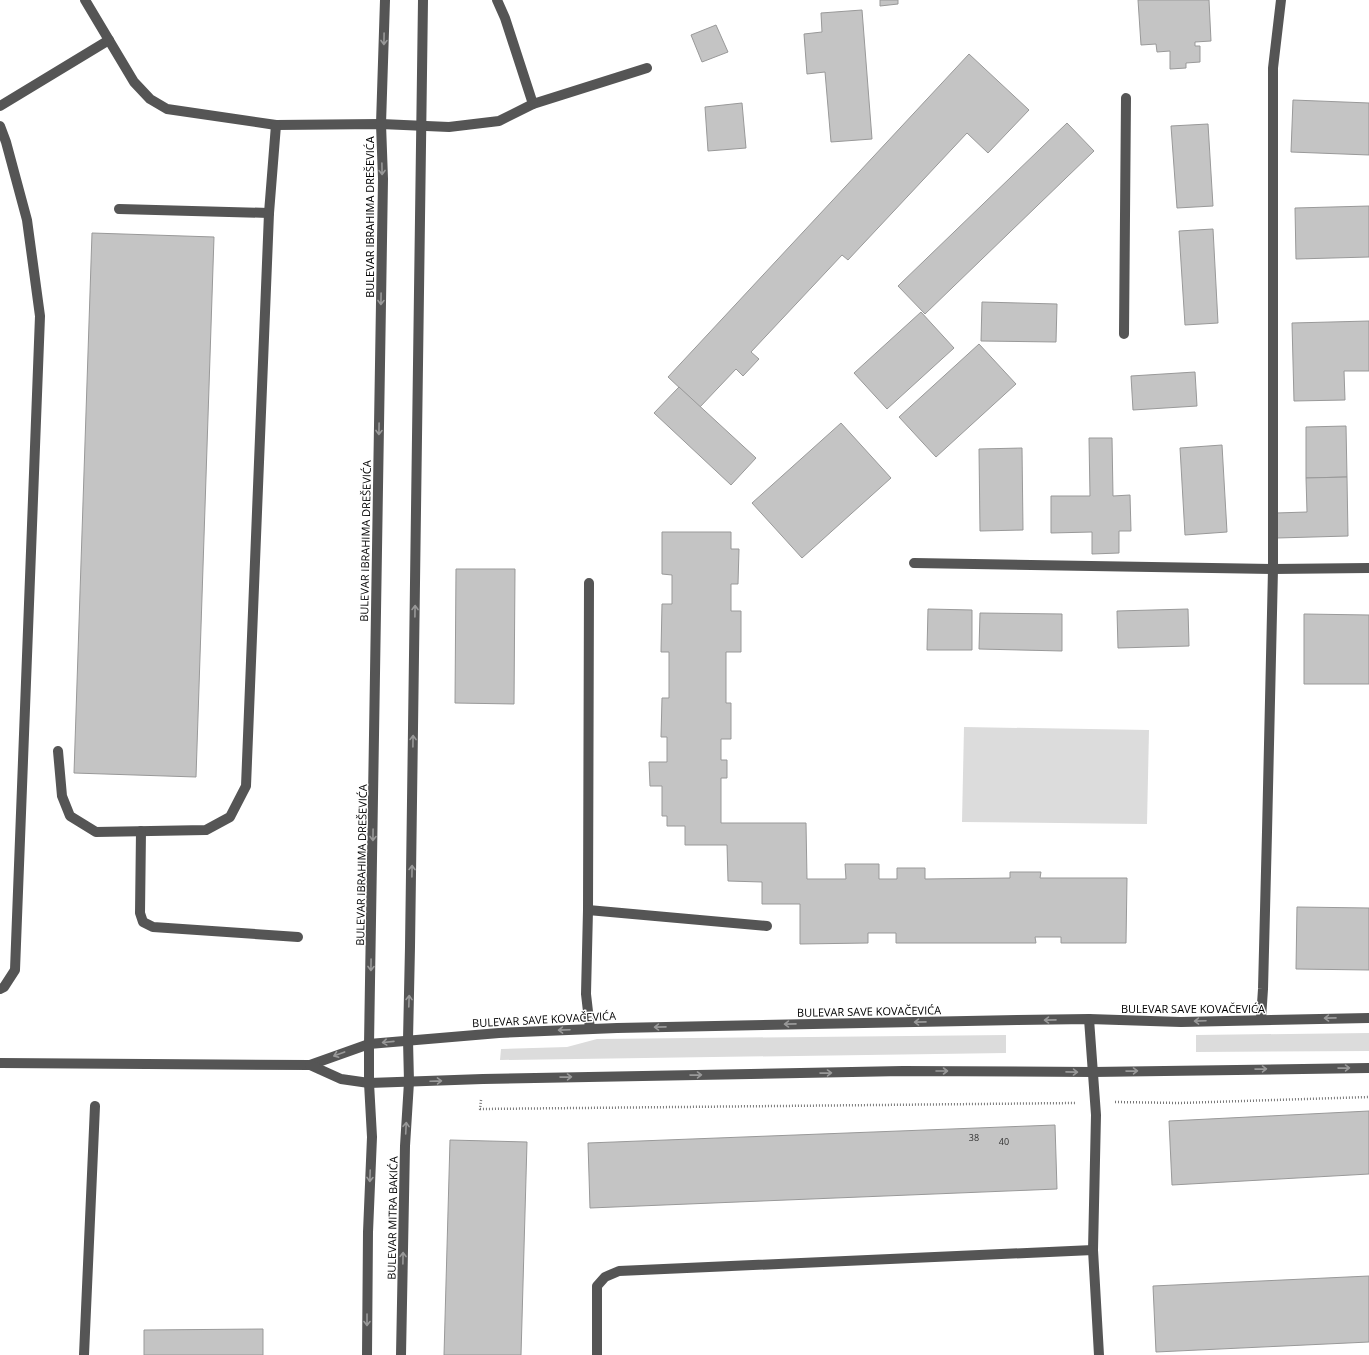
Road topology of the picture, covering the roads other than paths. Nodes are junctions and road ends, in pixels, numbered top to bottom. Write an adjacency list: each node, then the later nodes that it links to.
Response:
1 (86, 0): 6 (street)
2 (385, 0): 11 (street, BULEVAR IBRAHIMA DREŠEVIĆA, one-way to 11)
3 (424, 0): 14 (street)
4 (497, 0): 9 (street)
5 (1281, 0): 20 (street)
6 (109, 40): 10 (street); 12 (street)
7 (647, 68): 9 (street)
8 (1126, 98): 17 (street)
9 (533, 104): 14 (street)
10 (0, 106)
11 (381, 124): 12 (street); 14 (street); 33 (street, BULEVAR IBRAHIMA DREŠEVIĆA, one-way to 33)
12 (276, 125): 16 (street)
13 (0, 126): 27 (street)
14 (421, 126): 32 (street, one-way to 14)
15 (119, 209): 16 (street)
16 (269, 213): 23 (street)
17 (1124, 334)
18 (914, 563): 20 (street)
19 (1369, 568): 20 (street)
20 (1273, 569): 30 (street)
21 (589, 583): 24 (street)
22 (58, 751): 23 (street)
23 (141, 831): 26 (street)
24 (588, 910): 25 (street); 31 (street)
25 (767, 926)
26 (298, 937)
27 (0, 989)
28 (1369, 1018): 30 (street, BULEVAR SAVE KOVAČEVIĆA, one-way to 30)
29 (1089, 1019): 30 (street, BULEVAR SAVE KOVAČEVIĆA, one-way to 29); 31 (street, BULEVAR SAVE KOVAČEVIĆA, one-way to 31); 37 (street)
30 (1261, 1019)
31 (590, 1029): 32 (street, BULEVAR SAVE KOVAČEVIĆA, one-way to 32)
32 (408, 1040): 33 (street, BULEVAR SAVE KOVAČEVIĆA, one-way to 33); 39 (street)
33 (369, 1044): 35 (street, BULEVAR SAVE KOVAČEVIĆA, one-way to 35); 38 (street, BULEVAR IBRAHIMA DREŠEVIĆA)
34 (0, 1062): 35 (street)
35 (310, 1065): 38 (street)
36 (1369, 1068): 37 (street, one-way to 36)
37 (1092, 1072): 39 (street, one-way to 37); 41 (street)
38 (369, 1082): 39 (street); 43 (street, BULEVAR MITRA BAKIĆA, one-way to 43)
39 (408, 1082): 44 (street, BULEVAR MITRA BAKIĆA, one-way to 39)
40 (95, 1106): 42 (street)
41 (1093, 1250): 45 (street); 46 (street)
42 (84, 1355)
43 (367, 1355)
44 (401, 1355)
45 (597, 1355)
46 (1099, 1355)

